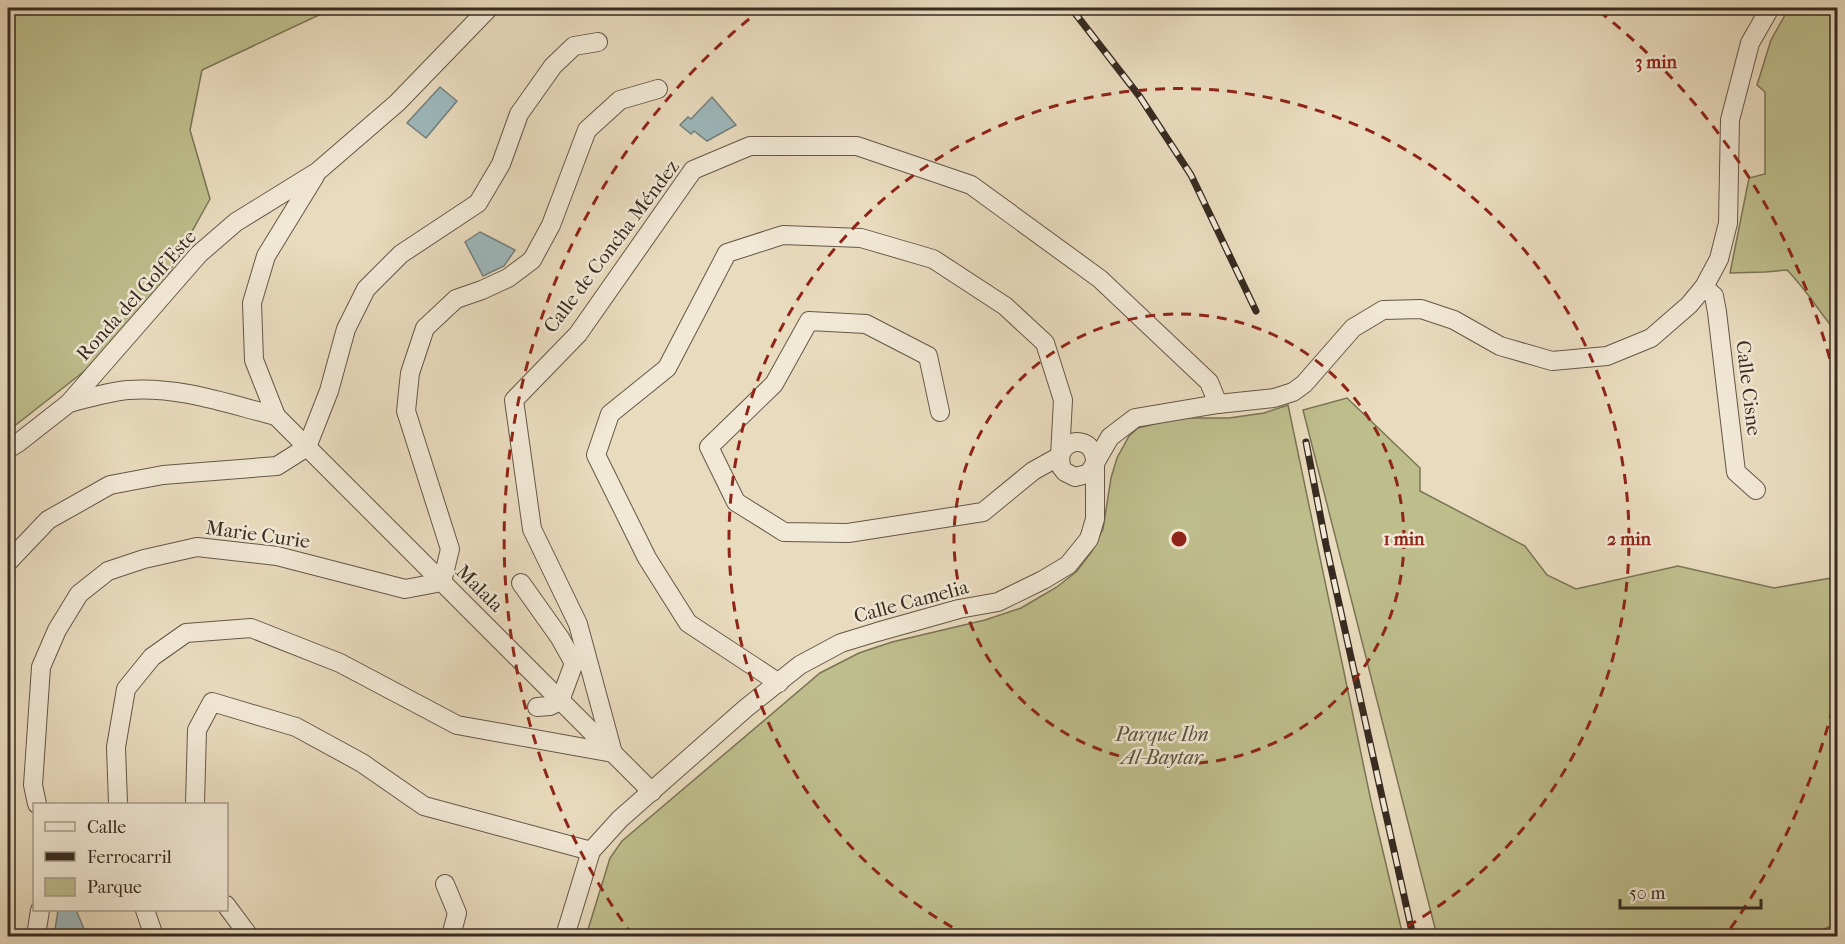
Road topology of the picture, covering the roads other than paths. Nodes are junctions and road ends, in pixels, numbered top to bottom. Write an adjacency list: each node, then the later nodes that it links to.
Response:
1 (489, 8): 5 (street, Ronda del Golf Este)
2 (1770, 8): 6 (street)
3 (598, 42): 13 (street)
4 (658, 89): 19 (street)
5 (317, 172): 7 (street, Ronda del Golf Este); 12 (street)
6 (1704, 287): 10 (street); 17 (street, Calle Cisne)
7 (106, 362): 8 (street); 9 (street, Ronda del Golf Este)
8 (128, 390): 9 (street); 12 (street)
9 (69, 403): 14 (street, Ronda del Golf Este)
10 (1218, 404): 16 (street); 24 (street, Calle de Concha Méndez)
11 (940, 412): 15 (street)
12 (276, 416): 13 (street, Malala)
13 (307, 447): 18 (street); 19 (street, Malala)
14 (8, 449)
15 (1060, 456): 16 (street); 16 (street); 21 (street)
16 (1094, 465): 21 (street, Calle Camelia)
17 (1756, 490)
18 (8, 562)
19 (442, 582): 22 (street, Malala); 26 (street, Marie Curie)
20 (521, 583): 22 (street)
21 (779, 683): 25 (street, Calle Camelia)
22 (560, 701): 23 (street); 24 (street, Malala)
23 (537, 707)
24 (613, 753): 25 (street, Malala); 27 (street)
25 (652, 792): 29 (street, Calle Camelia)
26 (36, 803)
27 (118, 803)
28 (195, 803): 29 (street)
29 (591, 851): 38 (street, Calle Camelia)
30 (444, 884): 37 (street)
31 (228, 908): 36 (street)
32 (40, 911): 34 (street)
33 (146, 911): 35 (street)
34 (36, 936)
35 (154, 936)
36 (249, 936)
37 (451, 936)
38 (565, 936)

